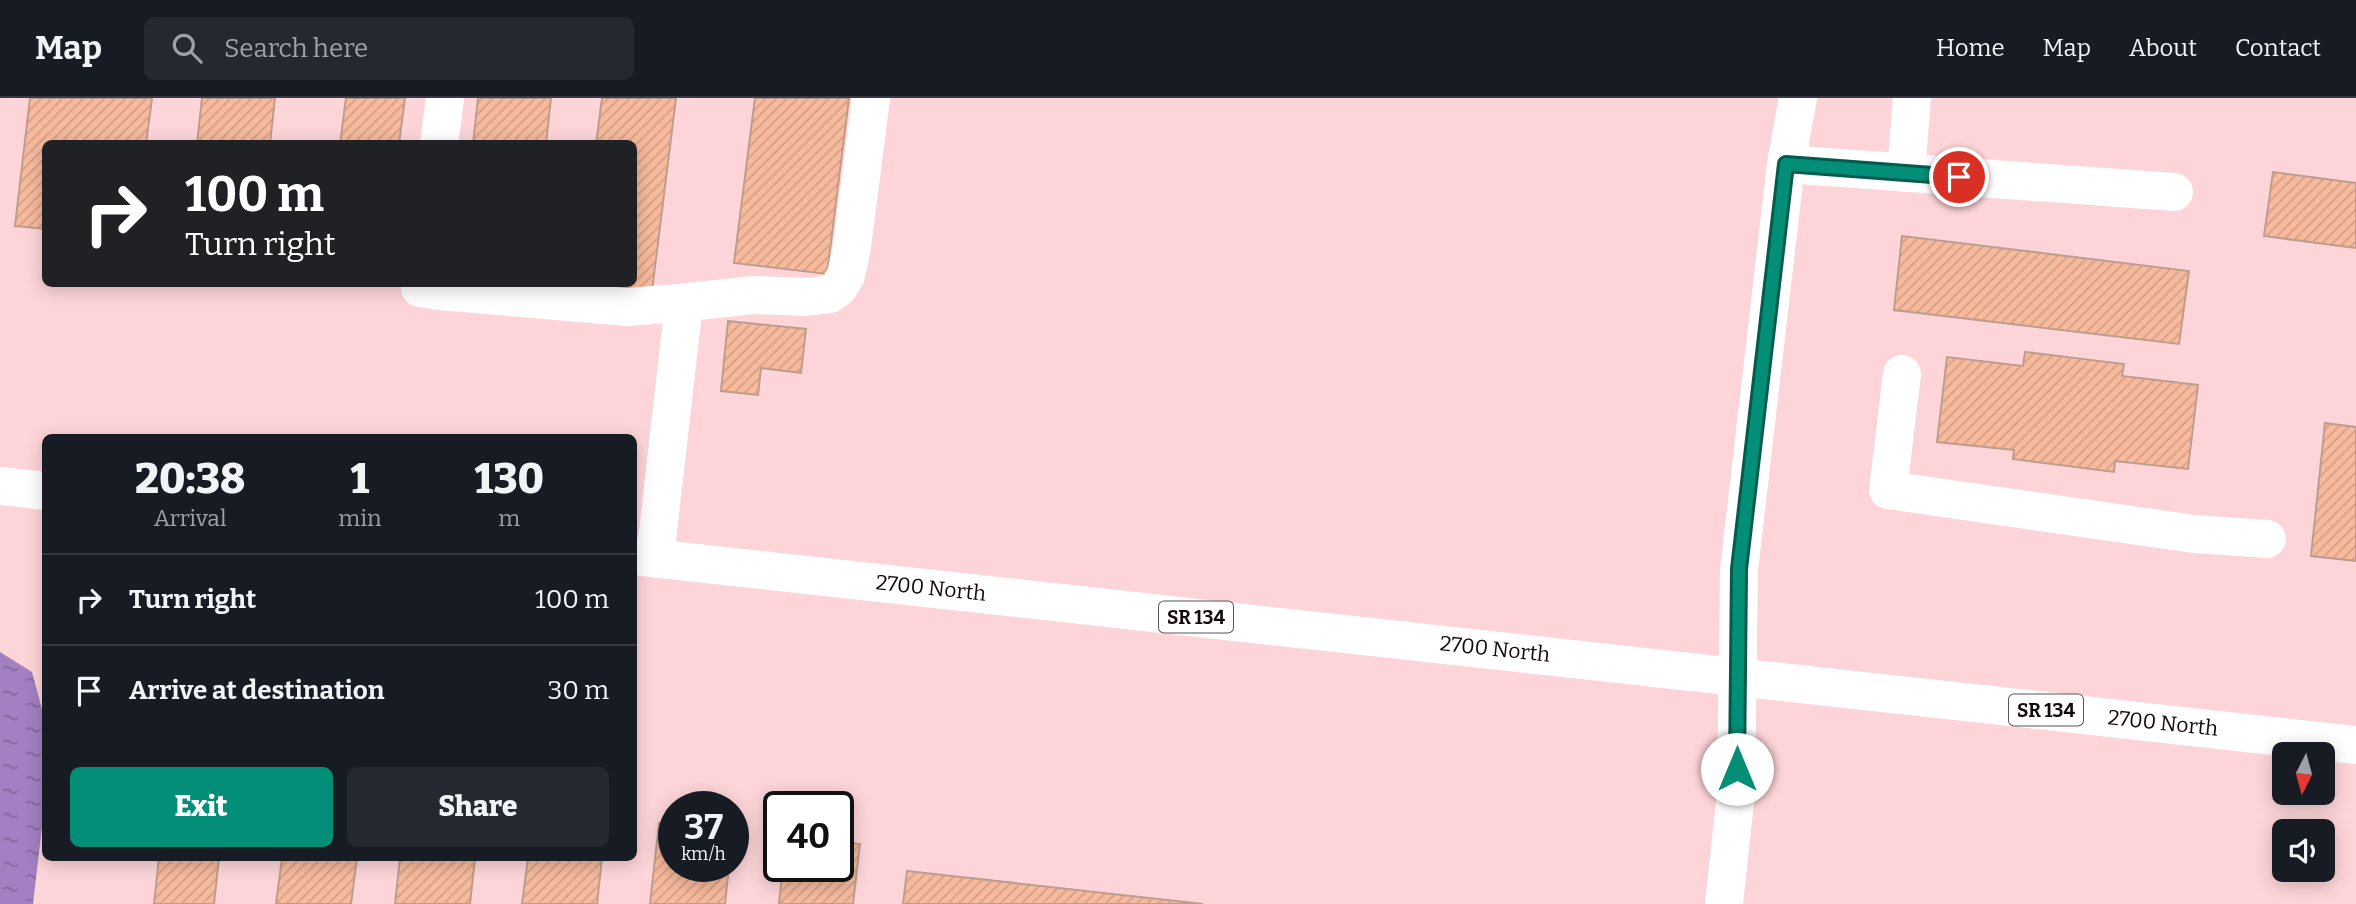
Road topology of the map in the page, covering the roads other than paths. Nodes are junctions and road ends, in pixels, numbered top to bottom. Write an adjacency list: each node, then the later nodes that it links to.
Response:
1 (445, 98): 5 (main road)
2 (871, 98): 10 (main road)
3 (1798, 98): 6 (main road)
4 (1912, 98): 7 (main road)
5 (440, 140)
6 (1786, 164): 7 (main road); 16 (main road)
7 (1906, 173): 8 (main road)
8 (2174, 192)
9 (420, 287): 10 (main road)
10 (684, 303): 15 (main road)
11 (1902, 374): 14 (main road)
12 (0, 486): 13 (main road)
13 (42, 491)
14 (2267, 539)
15 (644, 557): 16 (main road, 2700 North / SR 134)
16 (1737, 676): 17 (main road, 2700 North / SR 134); 18 (main road)
17 (2356, 745)
18 (1724, 904)

